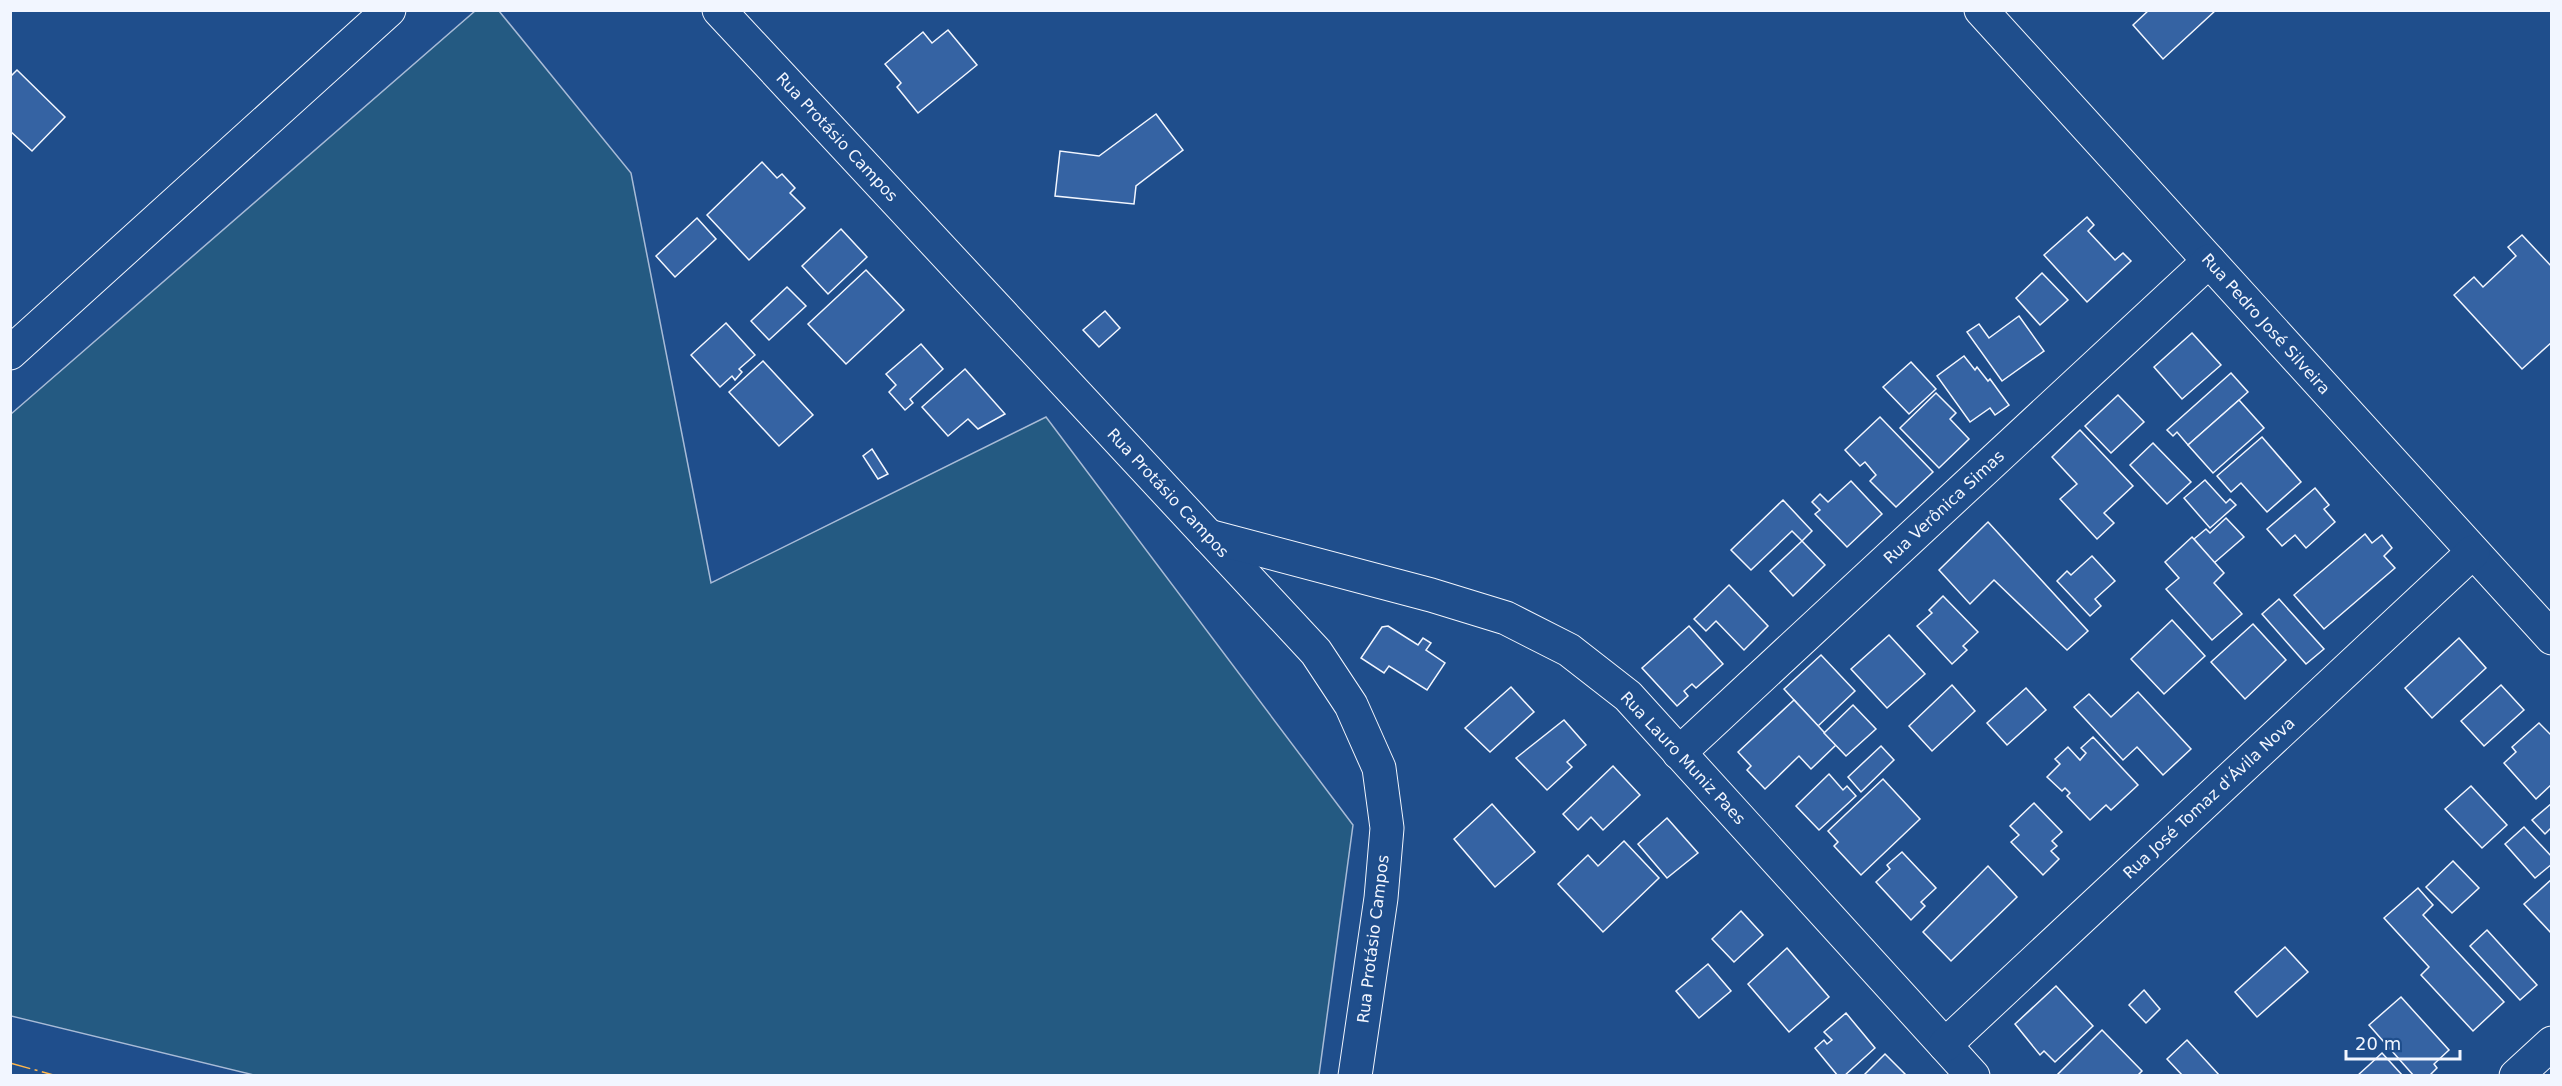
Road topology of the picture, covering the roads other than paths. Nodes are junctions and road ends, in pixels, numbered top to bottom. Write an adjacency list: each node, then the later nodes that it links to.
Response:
1 (389, 10): 5 (street)
2 (719, 10): 6 (street, Rua Protásio Campos)
3 (1981, 10): 4 (street, Rua Pedro José Silveira)
4 (2209, 261): 7 (street, Rua Pedro José Silveira); 9 (street, Rua Verônica Simas)
5 (10, 353)
6 (1208, 536): 9 (street, Rua Lauro Muniz Paes); 12 (street, Rua Protásio Campos)
7 (2473, 552): 8 (street, Rua Pedro José Silveira); 11 (street, Rua José Tomaz d'Ávila Nova)
8 (2552, 638)
9 (1679, 753): 11 (street, Rua Lauro Muniz Paes)
10 (2552, 1043): 14 (street)
11 (1945, 1045): 13 (street, Rua Lauro Muniz Paes)
12 (1354, 1076)
13 (1973, 1076)
14 (2516, 1076)

